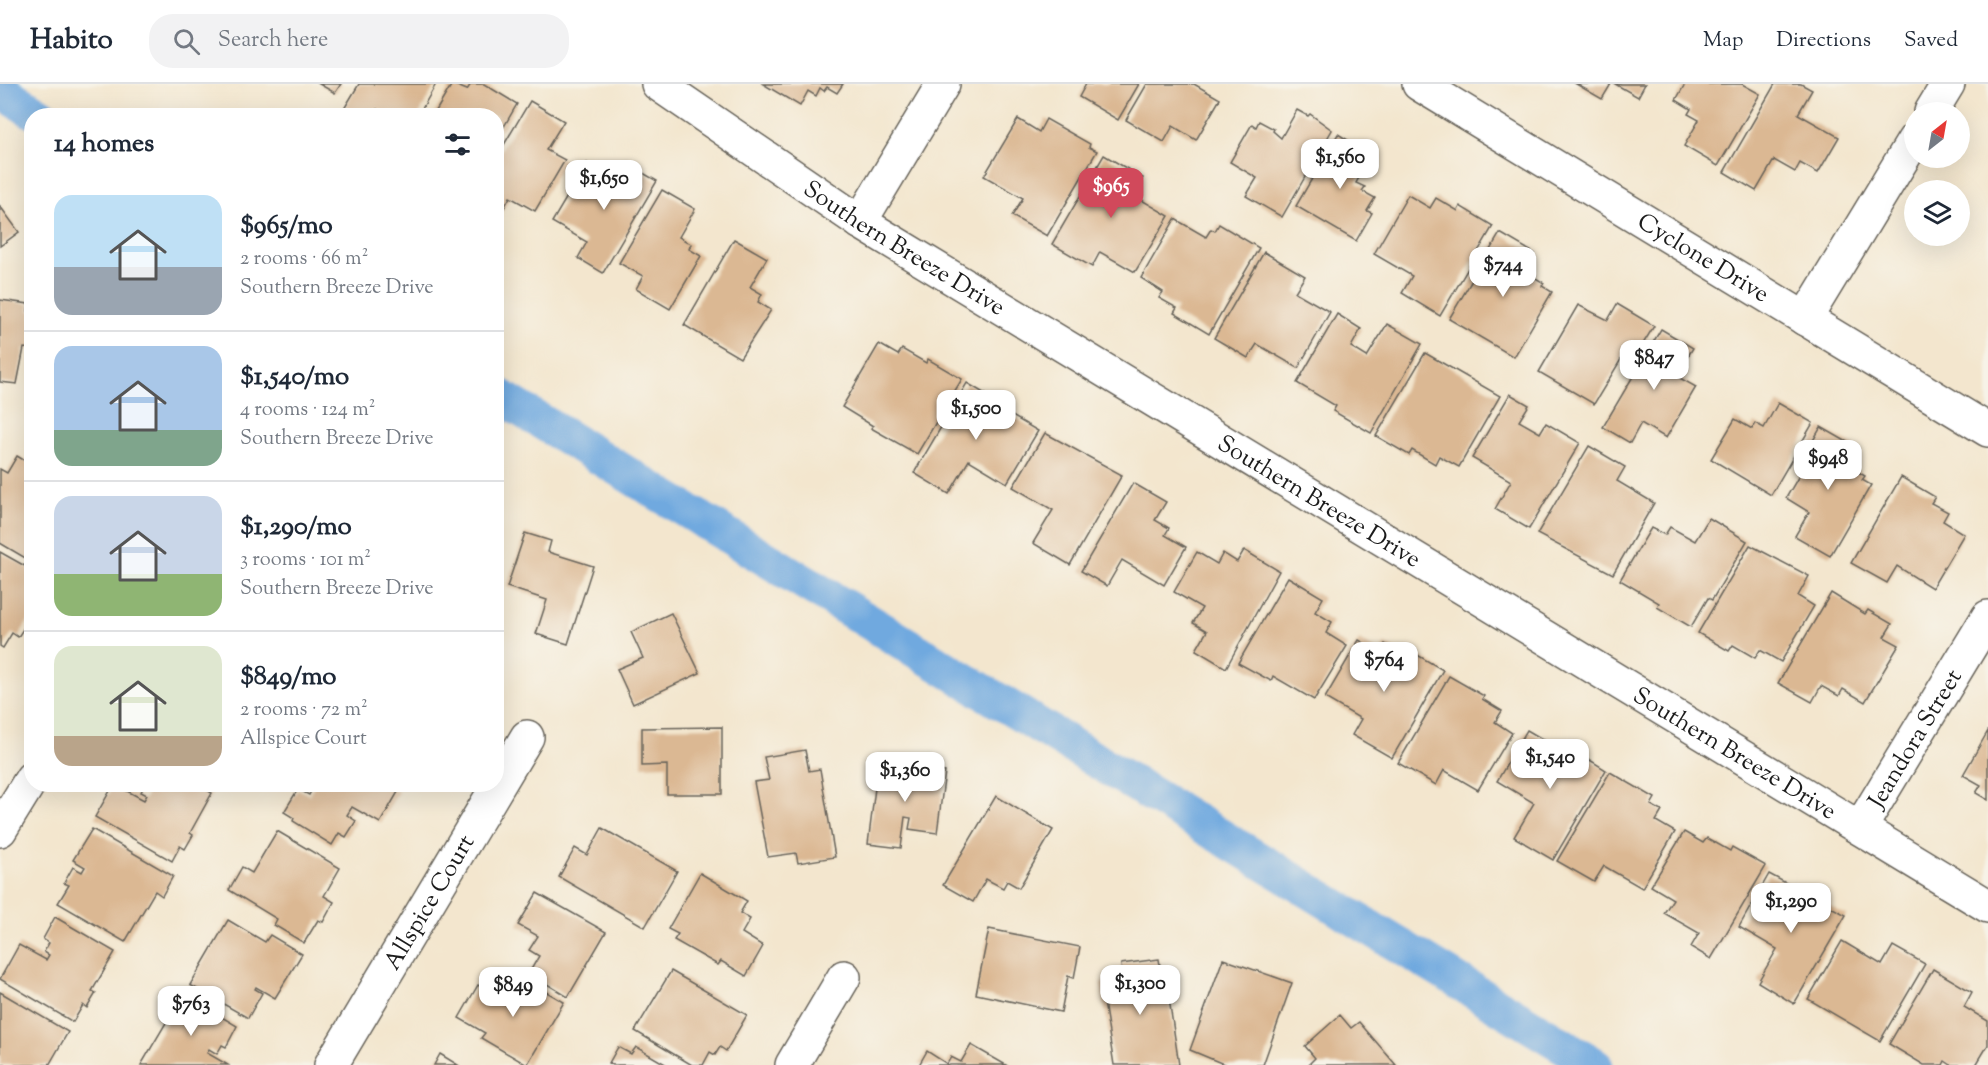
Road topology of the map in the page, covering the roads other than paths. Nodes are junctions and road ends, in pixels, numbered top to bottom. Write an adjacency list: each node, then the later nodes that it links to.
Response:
1 (658, 84): 7 (street, Southern Breeze Drive)
2 (943, 84): 7 (street)
3 (1419, 84): 8 (street, Cyclone Drive)
4 (1948, 84): 5 (street)
5 (1937, 102)
6 (1904, 156): 8 (street)
7 (860, 222): 15 (street, Southern Breeze Drive)
8 (1805, 319): 9 (street, Cyclone Drive)
9 (1988, 430)
10 (1988, 617): 15 (street, Jeandora Street)
11 (527, 737): 12 (street, Allspice Court)
12 (504, 775)
13 (24, 791): 16 (street)
14 (494, 792): 19 (street, Allspice Court)
15 (1860, 828): 17 (street, Southern Breeze Drive)
16 (0, 830)
17 (1988, 906)
18 (844, 977): 20 (street)
19 (331, 1065)
20 (792, 1065)

